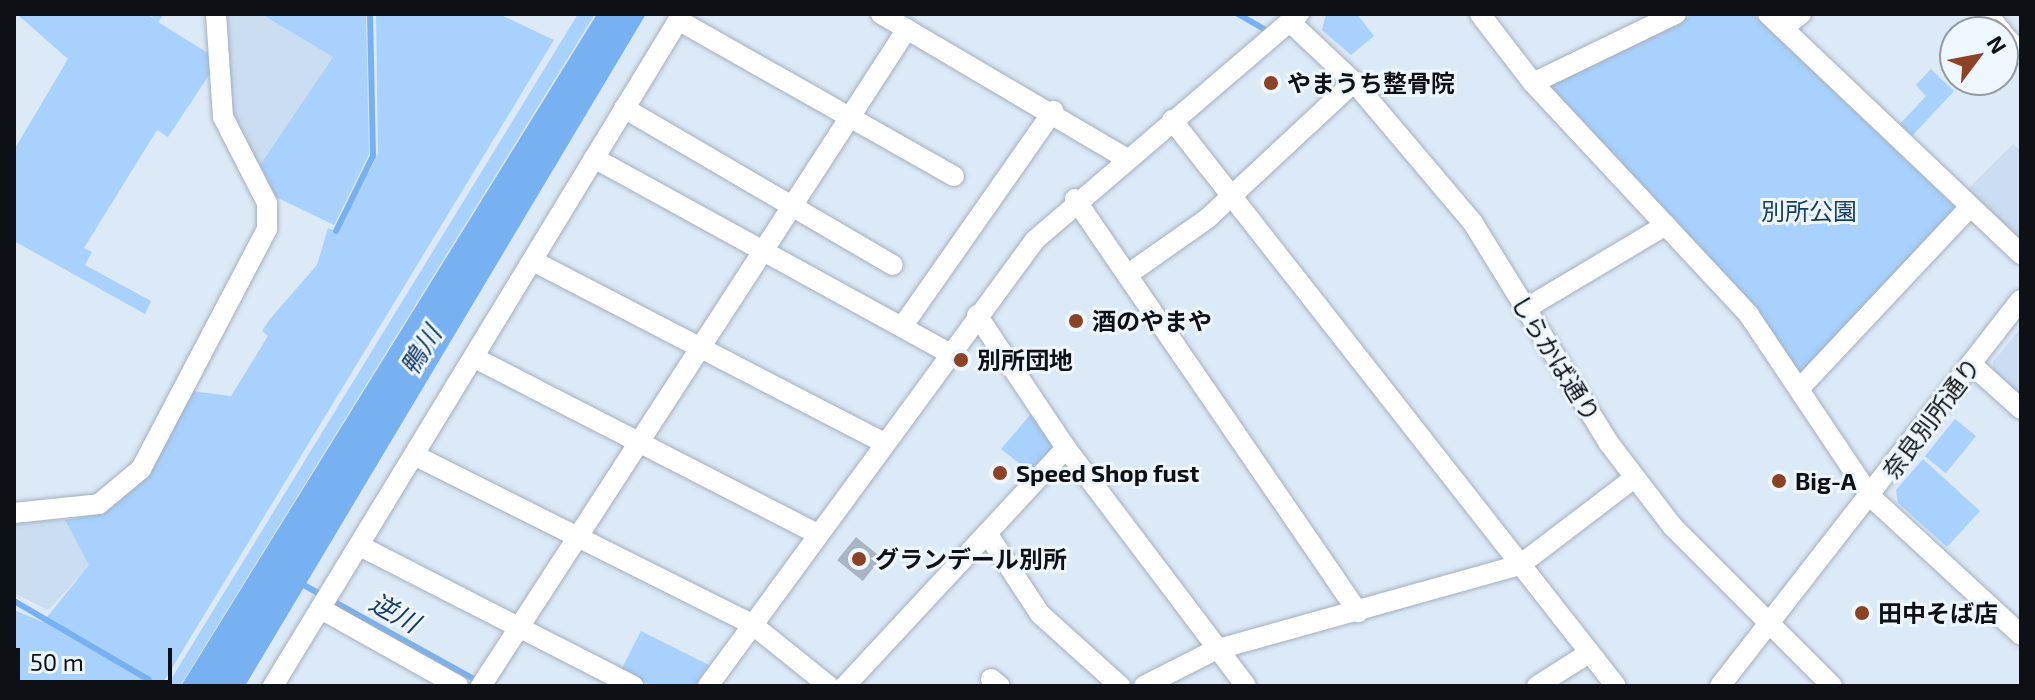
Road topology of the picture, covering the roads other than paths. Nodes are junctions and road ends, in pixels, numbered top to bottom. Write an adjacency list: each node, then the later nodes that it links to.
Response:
1 (216, 14): 45 (street)
2 (881, 14): 9 (street)
3 (1480, 14): 11 (street)
4 (1676, 14): 11 (street)
5 (1801, 14): 8 (street)
6 (680, 17): 12 (street); 14 (street)
7 (1294, 18): 10 (street, しらかば通り); 15 (street)
8 (1775, 21): 22 (street)
9 (907, 29): 13 (street); 14 (street)
10 (1354, 82): 19 (street); 30 (street, しらかば通り)
11 (1533, 83): 23 (street)
12 (624, 108): 17 (street); 21 (street)
13 (1053, 111): 16 (street); 32 (street)
14 (852, 118): 18 (street); 21 (street)
15 (1172, 120): 16 (street); 19 (street)
16 (1124, 157): 20 (street)
17 (594, 158): 25 (street); 26 (street)
18 (954, 176)
19 (1227, 194): 28 (street); 50 (street)
20 (1075, 199): 28 (street); 31 (street)
21 (795, 206): 25 (street); 27 (street)
22 (1970, 207): 24 (street); 37 (street)
23 (1666, 225): 30 (street); 37 (street)
24 (2021, 254)
25 (763, 255): 32 (street); 33 (street)
26 (537, 263): 33 (street); 35 (street)
27 (893, 265)
28 (1127, 275): 52 (street)
29 (2021, 300): 36 (street, 奈良別所通り)
30 (1525, 309): 43 (street, しらかば通り)
31 (977, 315): 34 (street); 41 (street)
32 (902, 327): 34 (street)
33 (703, 347): 39 (street); 40 (street)
34 (949, 353): 40 (street)
35 (477, 359): 39 (street); 42 (street)
36 (1971, 364): 38 (street); 44 (street, 奈良別所通り)
37 (1799, 389): 44 (street)
38 (2021, 409)
39 (641, 442): 47 (street); 48 (street)
40 (884, 443): 47 (street)
41 (1066, 448): 46 (street); 57 (street)
42 (416, 456): 48 (street); 49 (street)
43 (1633, 479): 50 (street); 54 (street, しらかば通り)
44 (1871, 497): 54 (street, 奈良別所通り); 56 (street)
45 (14, 513)
46 (987, 533): 65 (street); 66 (street)
47 (817, 534): 53 (street)
48 (579, 536): 53 (street); 55 (street)
49 (360, 546): 51 (street); 55 (street)
50 (1520, 565): 52 (street); 58 (street)
51 (325, 602): 60 (street); 61 (street)
52 (1358, 612): 57 (street)
53 (753, 625): 63 (street); 64 (street)
54 (1767, 625): 71 (street, 奈良別所通り); 72 (street, しらかば通り)
55 (518, 630): 59 (street); 62 (street)
56 (2021, 635)
57 (1215, 650): 67 (street); 68 (street)
58 (1589, 653): 69 (street); 70 (street)
59 (485, 681)
60 (273, 686)
61 (458, 686)
62 (633, 686)
63 (708, 686)
64 (829, 686)
65 (845, 686)
66 (1120, 686)
67 (1144, 686)
68 (1246, 686)
69 (1537, 686)
70 (1616, 686)
71 (1720, 686)
72 (1832, 686)

